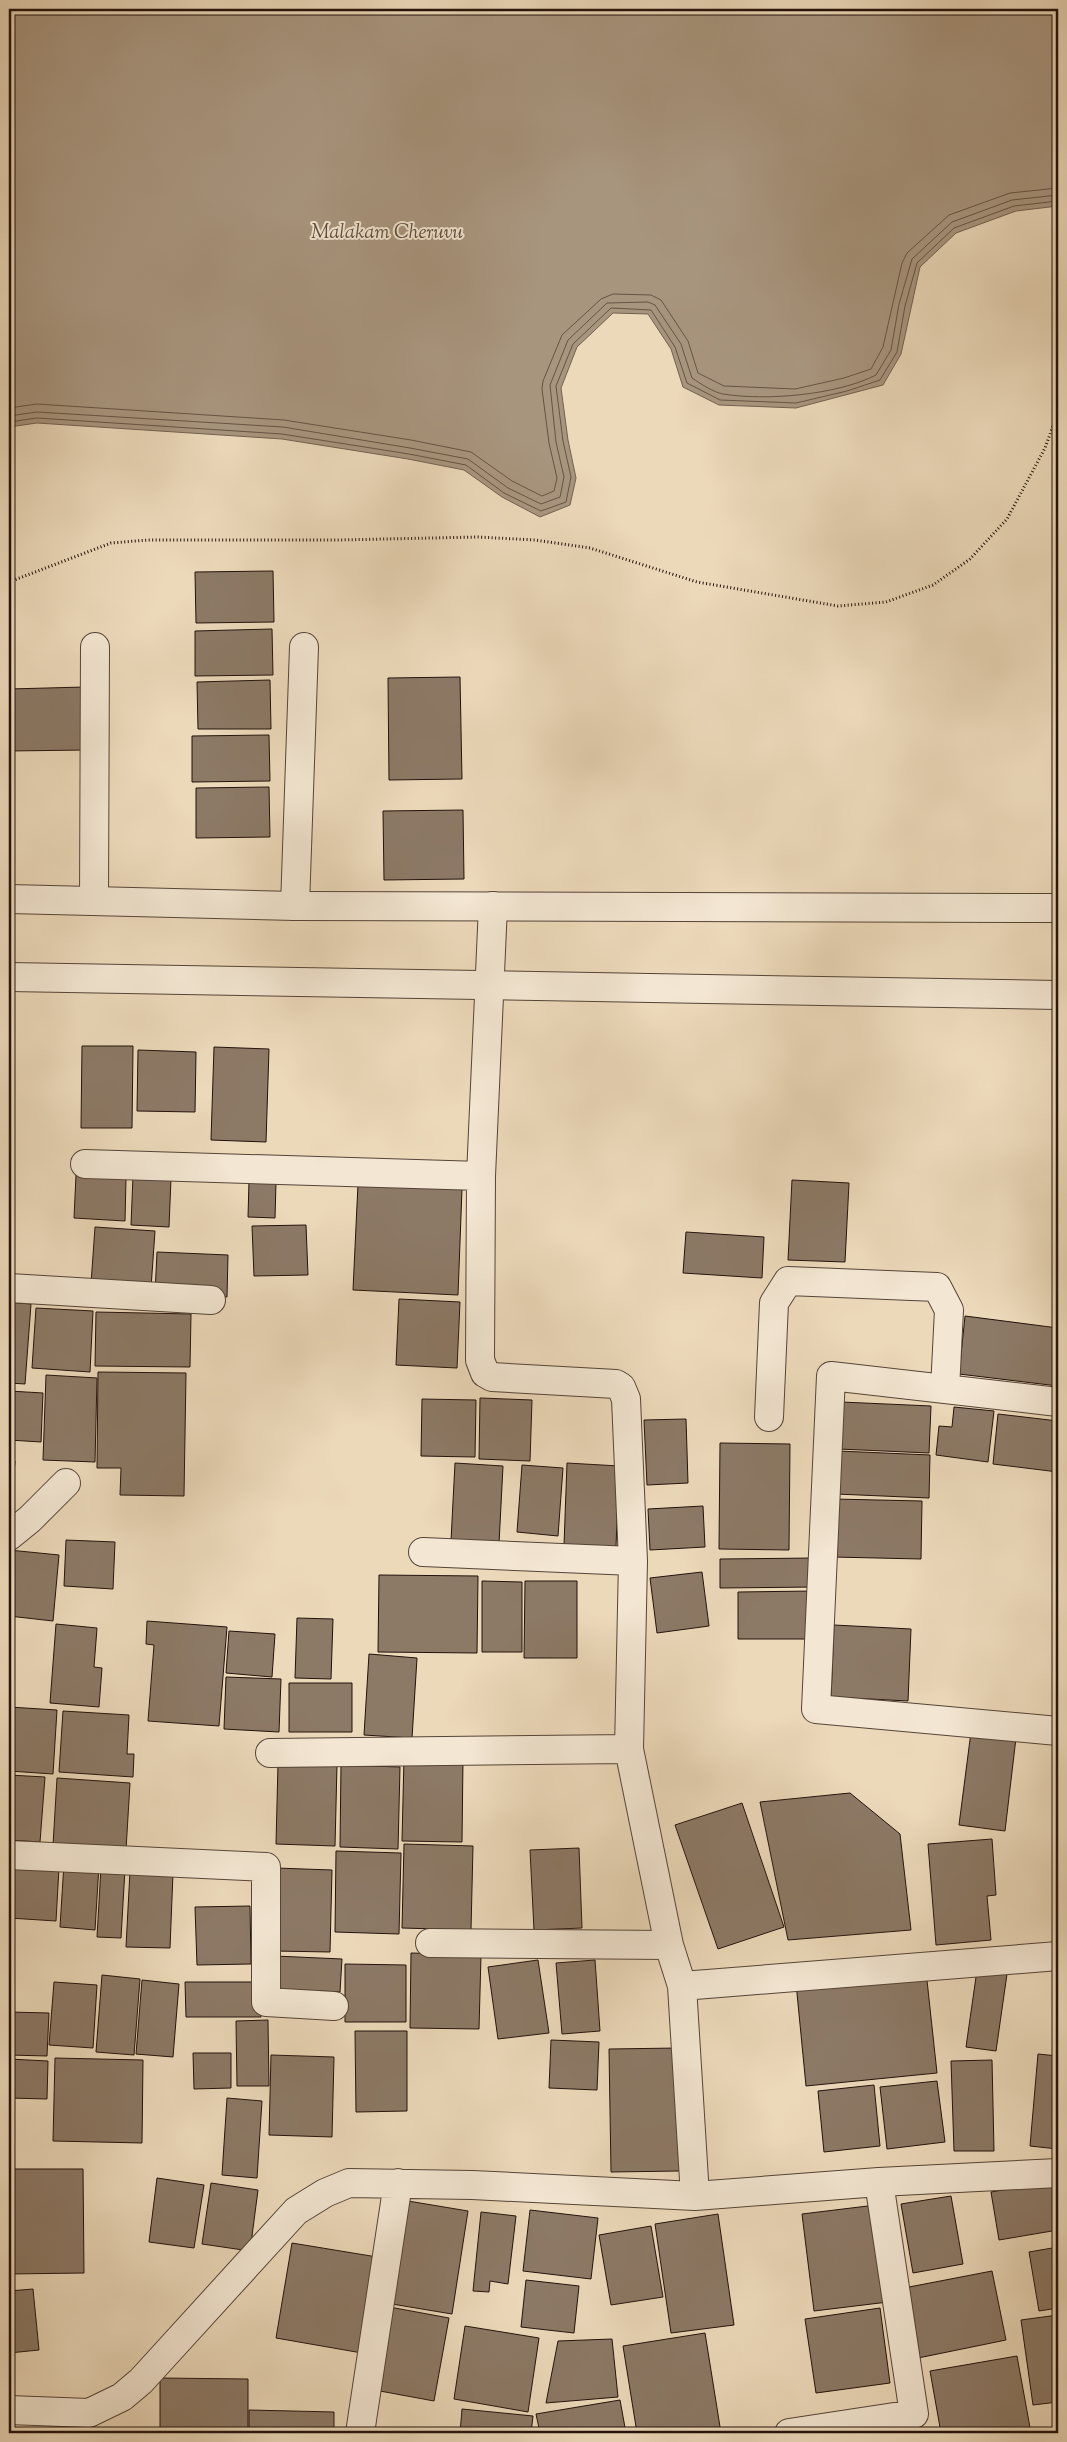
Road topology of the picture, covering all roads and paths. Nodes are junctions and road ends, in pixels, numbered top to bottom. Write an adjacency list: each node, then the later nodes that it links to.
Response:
1 (1058, 412): 2 (path)
2 (9, 582)
3 (95, 647): 6 (street)
4 (304, 647): 7 (street)
5 (9, 899): 6 (street)
6 (94, 901): 7 (street)
7 (295, 906): 8 (street)
8 (493, 906): 9 (street); 11 (street)
9 (1058, 908)
10 (9, 977): 11 (street)
11 (489, 986): 12 (street); 14 (street)
12 (1058, 995)
13 (85, 1164): 14 (street)
14 (481, 1176): 23 (street)
15 (9, 1288): 16 (street)
16 (211, 1300)
17 (945, 1389): 18 (street); 19 (street); 24 (street)
18 (1058, 1402)
19 (769, 1417)
20 (66, 1483): 21 (street)
21 (9, 1536)
22 (423, 1552): 23 (street)
23 (633, 1561): 25 (street)
24 (1058, 1731)
25 (630, 1749): 26 (street); 29 (street)
26 (270, 1753)
27 (9, 1855): 32 (street)
28 (430, 1943): 29 (street)
29 (669, 1945): 31 (street)
30 (1058, 1956): 31 (street)
31 (682, 1986): 36 (street)
32 (334, 2006)
33 (1058, 2173): 34 (street)
34 (879, 2182): 36 (street); 38 (street)
35 (398, 2183): 36 (street); 37 (street); 39 (street)
36 (695, 2196)
37 (9, 2410)
38 (916, 2424): 40 (street)
39 (360, 2433)
40 (789, 2433)

